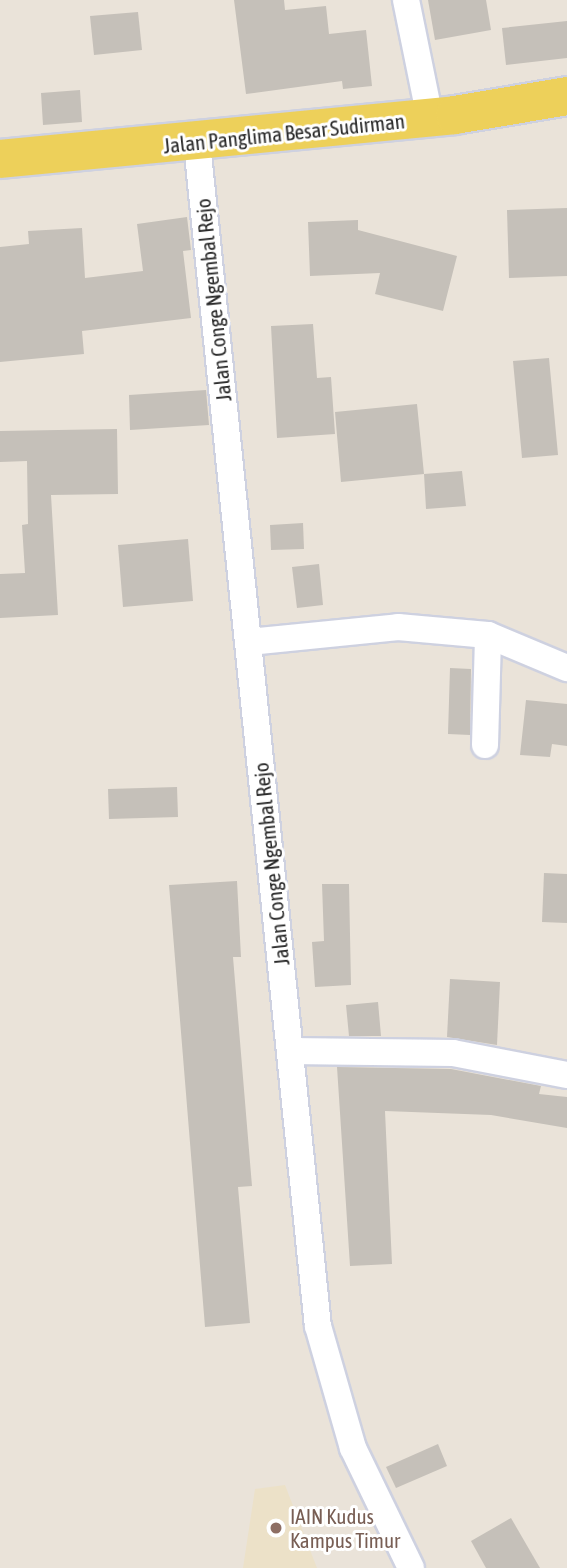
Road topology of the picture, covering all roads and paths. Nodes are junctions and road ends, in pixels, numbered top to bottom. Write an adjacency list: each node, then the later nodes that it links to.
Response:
1 (406, 0): 3 (street)
2 (567, 96): 3 (main road, Jalan Panglima Besar Sudirman)
3 (430, 118): 4 (main road, Jalan Panglima Besar Sudirman)
4 (197, 144): 5 (main road, Jalan Panglima Besar Sudirman); 7 (street, Jalan Conge Ngembal Rejo)
5 (0, 159)
6 (488, 635): 7 (street); 8 (street); 9 (street)
7 (249, 642): 10 (street, Jalan Conge Ngembal Rejo)
8 (567, 668)
9 (485, 746)
10 (290, 1051): 11 (street); 12 (street, Jalan Conge Ngembal Rejo)
11 (567, 1075)
12 (411, 1568)

